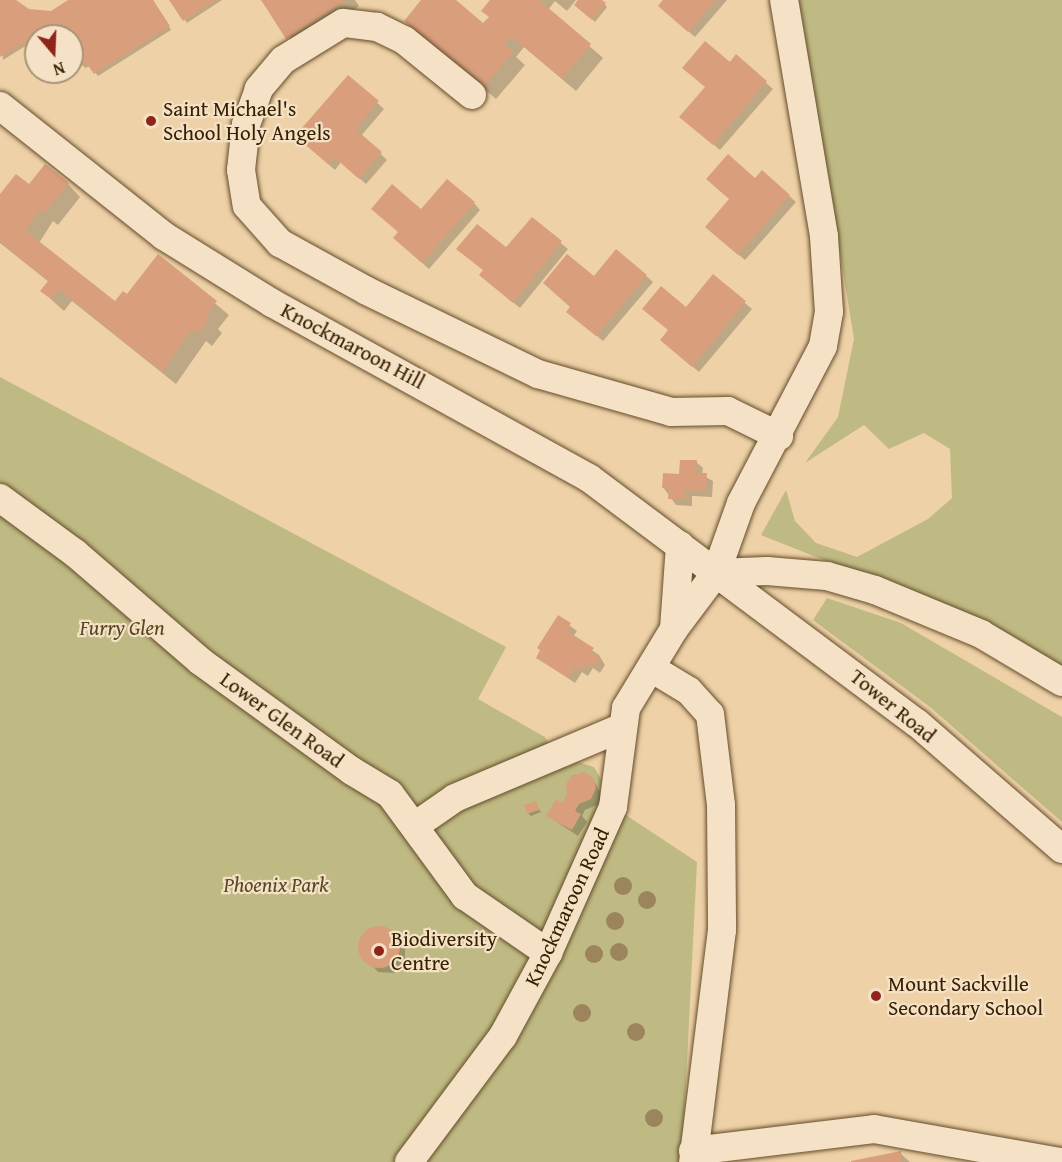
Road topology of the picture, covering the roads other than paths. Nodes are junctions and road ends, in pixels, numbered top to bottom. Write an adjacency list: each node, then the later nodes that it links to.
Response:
1 (784, 0): 4 (street, Knockmaroon Road)
2 (472, 95): 4 (street)
3 (0, 106): 6 (street, Knockmaroon Hill)
4 (779, 436): 7 (street, Knockmaroon Road)
5 (0, 498): 12 (street, Lower Glen Road)
6 (680, 545): 7 (street, Knockmaroon Hill); 8 (street, Knockmaroon Road)
7 (716, 573): 8 (street, Knockmaroon Road); 10 (street); 13 (street, Tower Road)
8 (674, 629): 9 (street, Knockmaroon Road)
9 (651, 668): 11 (street, Knockmaroon Road); 15 (street)
10 (1062, 682)
11 (621, 728): 12 (street); 14 (street, Knockmaroon Road)
12 (416, 825): 14 (street, Lower Glen Road)
13 (1062, 849)
14 (548, 953): 16 (street, Knockmaroon Road)
15 (693, 1157): 17 (street)
16 (409, 1162)
17 (1060, 1162)

